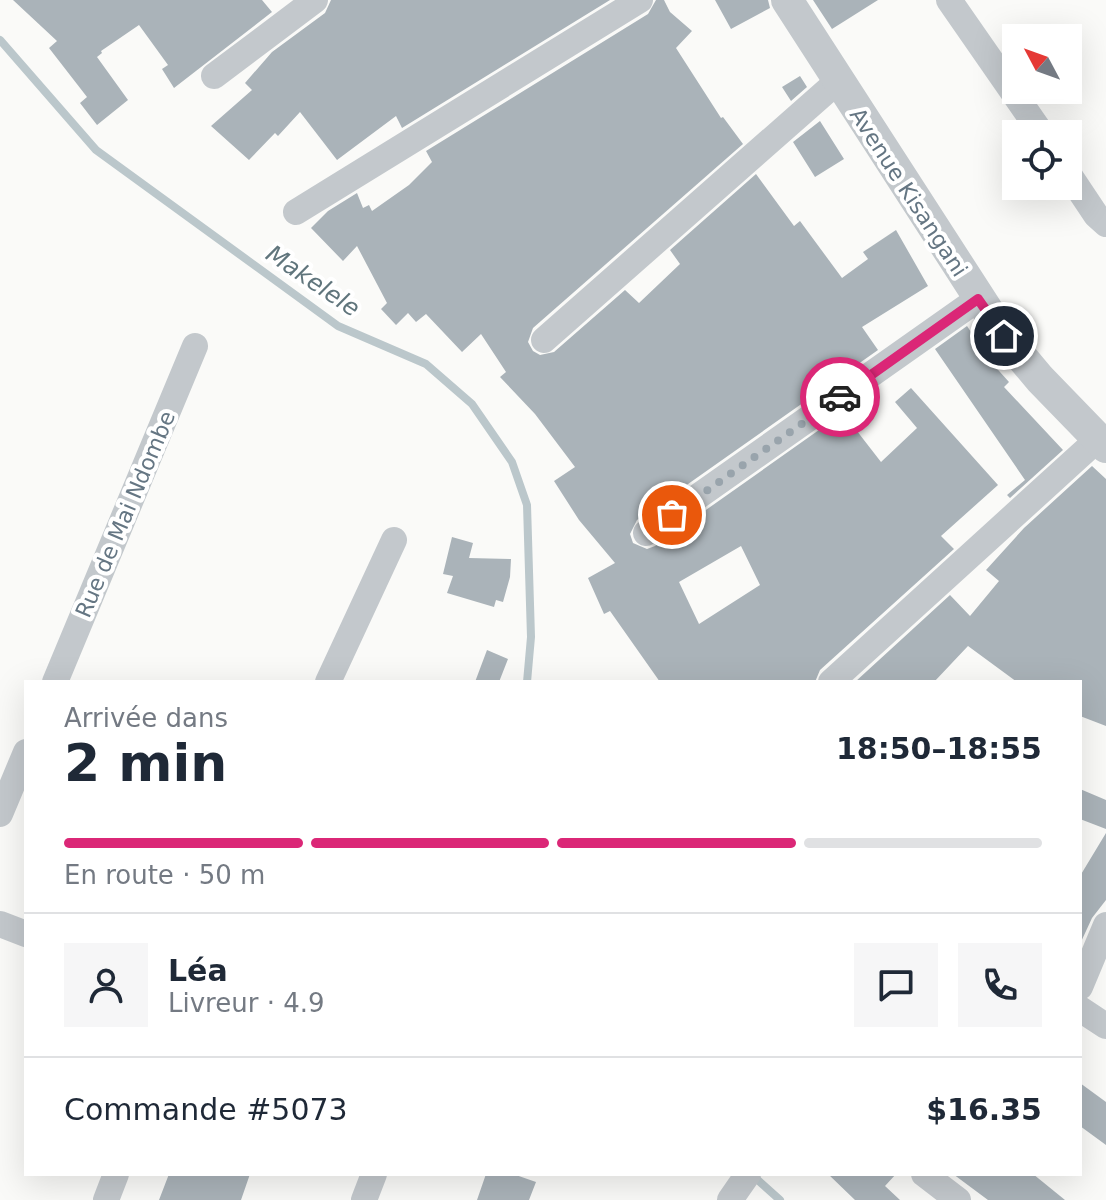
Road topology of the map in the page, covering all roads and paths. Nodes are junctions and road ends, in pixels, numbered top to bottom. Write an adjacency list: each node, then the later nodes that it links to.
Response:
1 (315, 0): 5 (street)
2 (640, 0): 9 (street)
3 (787, 0): 6 (street, Avenue Kisangani)
4 (949, 0): 7 (street)
5 (214, 76)
6 (838, 81): 11 (street, Avenue Kisangani); 12 (street)
7 (1032, 120)
8 (1082, 194): 10 (street)
9 (296, 212)
10 (1106, 224)
11 (978, 299): 14 (street, Avenue Kisangani); 15 (street)
12 (544, 340)
13 (195, 346): 17 (street, Rue de Mai Ndombe)
14 (1101, 443): 19 (street)
15 (646, 533)
16 (394, 540): 18 (street)
17 (56, 680)
18 (329, 680)
19 (833, 680)
20 (24, 757): 21 (street)
21 (0, 814)
22 (0, 924): 24 (street)
23 (1106, 925): 25 (street)
24 (24, 933)
25 (1082, 982)
26 (1082, 1010): 27 (street)
27 (1106, 1026)
28 (115, 1176): 31 (street)
29 (373, 1176): 32 (street)
30 (927, 1176): 33 (street)
31 (106, 1200)
32 (364, 1200)
33 (958, 1200)

